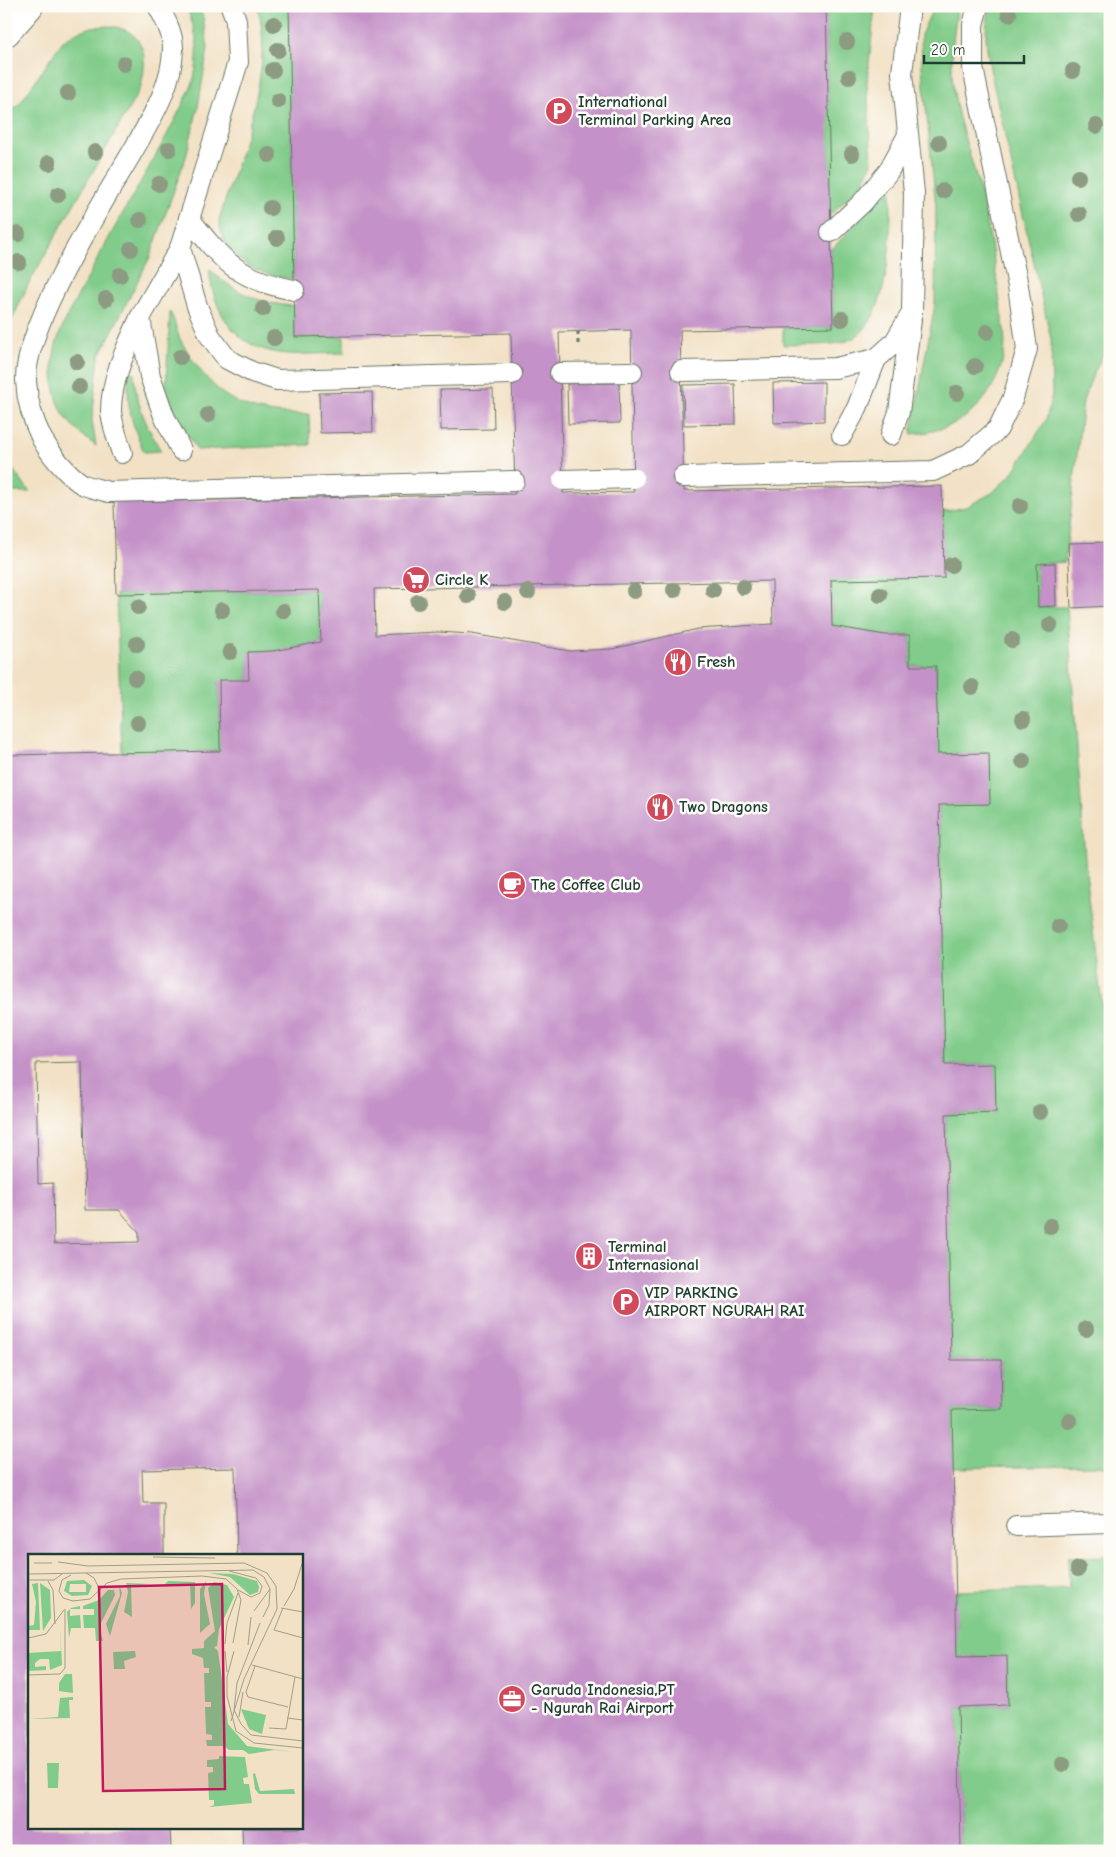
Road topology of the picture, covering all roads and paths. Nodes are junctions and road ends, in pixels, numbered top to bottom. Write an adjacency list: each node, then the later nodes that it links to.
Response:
1 (29, 6): 6 (street)
2 (158, 6): 26 (lane)
3 (231, 6): 8 (lane)
4 (910, 6): 7 (lane)
5 (978, 6): 23 (lane)
6 (7, 28)
7 (908, 135): 9 (lane); 12 (lane)
8 (190, 218): 10 (lane); 11 (lane)
9 (830, 232)
10 (180, 248): 13 (lane); 17 (lane)
11 (294, 290)
12 (912, 313): 14 (lane); 19 (lane)
13 (140, 318): 21 (lane); 22 (lane)
14 (876, 358): 15 (lane); 20 (lane)
15 (681, 371)
16 (632, 372): 18 (lane)
17 (512, 374)
18 (560, 374)
19 (891, 434)
20 (842, 435)
21 (181, 450)
22 (122, 453)
23 (683, 477)
24 (634, 478): 25 (lane, bridge)
25 (563, 480)
26 (514, 481)
27 (1110, 1523): 28 (lane)
28 (1016, 1526)

